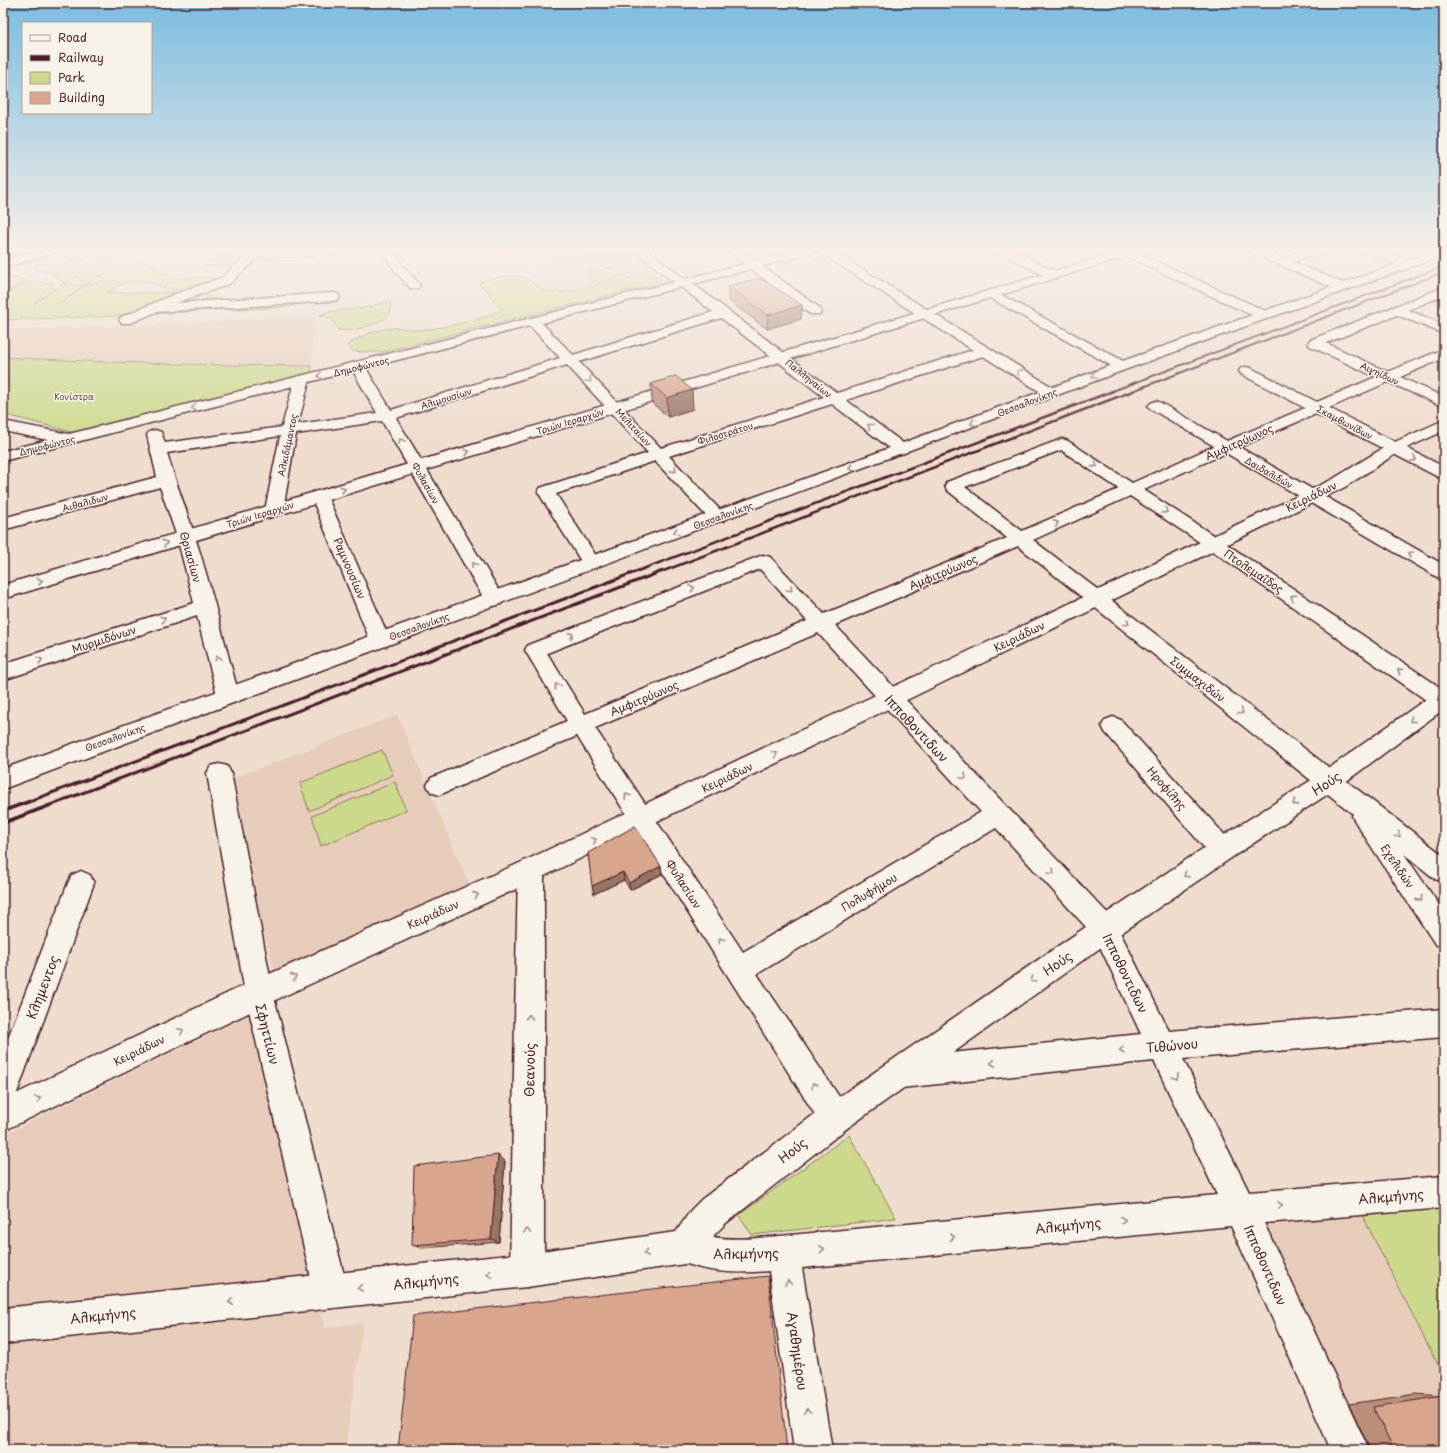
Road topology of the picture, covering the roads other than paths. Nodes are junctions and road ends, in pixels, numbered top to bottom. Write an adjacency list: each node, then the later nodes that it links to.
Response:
1 (131, 318): 11 (street)
2 (545, 318): 12 (street, Δημοφώντος)
3 (711, 318): 17 (street, Αλιμουσίων)
4 (729, 318): 16 (street, Παλληναίων)
5 (912, 318): 16 (street, Τριών Ιεραρχών)
6 (931, 318): 14 (street)
7 (1035, 318): 18 (street)
8 (1255, 318): 18 (street, Θεσσαλονίκης)
9 (1378, 318): 21 (street, Αιγηίδων)
10 (1415, 318): 13 (street)
11 (126, 320)
12 (533, 321): 17 (street, Μελιταίων); 19 (street, Δημοφώντος)
13 (1444, 330)
14 (984, 351): 23 (street, one-way to 14); 24 (street, Φιλοστράτου)
15 (1444, 353): 21 (street, Αμφιτρύωνος)
16 (781, 357): 24 (street, Παλληναίων); 27 (street, Τριών Ιεραρχών)
17 (570, 360): 27 (street, Μελιταίων, one-way to 27); 29 (street, Αλιμουσίων)
18 (1122, 366): 23 (street, Θεσσαλονίκης, one-way to 23)
19 (358, 367): 22 (street, Δημοφώντος, one-way to 22); 29 (street, Φυλασίων)
20 (1246, 371): 28 (street, Σκαμβωνίδων)
21 (1389, 377): 25 (street, Αιγηίδων); 28 (street, Αμφιτρύωνος)
22 (302, 380): 30 (street, Δημοφώντος, one-way to 30); 33 (street, Αλκιδάμαντος)
23 (1052, 393): 38 (street, Θεσσαλονίκης, one-way to 38)
24 (835, 398): 38 (street, Παλληναίων, one-way to 24); 40 (street, Φιλοστράτου)
25 (1444, 403)
26 (1156, 406): 35 (street, Δαιδαλιδών)
27 (615, 407): 40 (street, Μελιταίων); 41 (street, Τριών Ιεραρχών, one-way to 27)
28 (1318, 408): 35 (street, Αμφιτρύωνος); 36 (street, Σκαμβωνίδων)
29 (387, 416): 33 (street, Αλιμουσίων); 41 (street, Φυλασίων, one-way to 29)
30 (150, 419): 34 (street, Δημοφώντος); 37 (street, Θριασίων)
31 (1444, 425): 36 (street, Κειριάδων)
32 (3, 426): 34 (street)
33 (289, 429): 37 (street, Αλιμουσίων); 48 (street, Αλκιδάμαντος)
34 (69, 439): 39 (street, Δημοφώντος)
35 (1226, 447): 45 (street, Αμφιτρύωνος); 47 (street, Δαιδαλιδών)
36 (1394, 448): 42 (street, Σκαμβωνίδων, one-way to 42); 47 (street, Κειριάδων)
37 (160, 449): 43 (street, Θριασίων)
38 (901, 449): 49 (street, Θεσσαλονίκης, one-way to 49)
39 (7, 452)
40 (659, 454): 49 (street, Μελιταίων, one-way to 49); 54 (street, Φιλοστράτου)
41 (417, 467): 46 (street, Τριών Ιεραρχών, one-way to 41); 57 (street, Φυλασίων, one-way to 41)
42 (1444, 474)
43 (166, 480): 50 (street, Αιθαλιδων); 51 (street, Θριασίων)
44 (954, 486): 45 (street, Πτολεμαΐδος, one-way to 45); 52 (street, Συμμαχιδών)
45 (1132, 489): 52 (street, Αμφιτρύωνος, one-way to 45); 53 (street, Πτολεμαΐδος, one-way to 53)
46 (319, 496): 48 (street, Τριών Ιεραρχών); 61 (street, Ραμνουσίων)
47 (1312, 496): 53 (street, Κειριάδων); 55 (street, Δαιδαλιδών, one-way to 47)
48 (274, 510): 51 (street, Τριών Ιεραρχών)
49 (718, 517): 54 (street, Θεσσαλονίκης, one-way to 54)
50 (3, 524)
51 (186, 537): 56 (street, Τριών Ιεραρχών, one-way to 51); 59 (street, Θριασίων)
52 (1020, 539): 58 (street, Συμμαχιδών); 60 (street, Αμφιτρύωνος)
53 (1213, 543): 58 (street, Κειριάδων); 66 (street, Πτολεμαΐδος, one-way to 53)
54 (591, 562): 57 (street, Θεσσαλονίκης)
55 (1444, 573)
56 (3, 592)
57 (494, 599): 61 (street, Θεσσαλονίκης)
58 (1096, 599): 65 (street, Κειριάδων); 71 (street, Συμμαχιδών, one-way to 71)
59 (205, 606): 63 (street, Μυρμιδόνων, one-way to 59); 64 (street, Θριασίων, one-way to 59)
60 (822, 623): 62 (street, Ιπποθοντιδων, one-way to 60); 65 (street, Ιπποθοντιδων); 67 (street, Αμφιτρύωνος)
61 (380, 640): 64 (street, Θεσσαλονίκης)
62 (534, 650): 67 (street, Φυλασίων, one-way to 62)
63 (3, 672)
64 (228, 695): 70 (street, Θεσσαλονίκης)
65 (890, 698): 74 (street, Ιπποθοντιδων, one-way to 74); 75 (street, Κειριάδων, one-way to 65)
66 (1443, 699): 71 (street, Ηούς, one-way to 71)
67 (581, 725): 72 (street, Αμφιτρύωνος); 75 (street, Φυλασίων, one-way to 67)
68 (1113, 726): 76 (street, Ηροφίλης)
69 (219, 773): 83 (street, Σφηττίων)
70 (3, 778)
71 (1329, 781): 73 (street, Συμμαχιδών); 76 (street, Ηούς, one-way to 76)
72 (439, 785)
73 (1350, 797): 78 (street, Συμμαχιδών, one-way to 78); 81 (street, Εχελιδών, one-way to 81)
74 (998, 814): 80 (street, Ιπποθοντιδων, one-way to 80); 82 (street, Πολυφήμου)
75 (641, 818): 77 (street, Κειριάδων, one-way to 75); 82 (street, Φυλασίων, one-way to 75)
76 (1222, 850): 80 (street, Ηούς, one-way to 80)
77 (531, 870): 83 (street, Κειριάδων, one-way to 77); 94 (street, Θεανούς, one-way to 77)
78 (1444, 871)
79 (81, 883): 87 (street, Κλημεντος)
80 (1106, 929): 85 (street, Ιπποθοντιδων); 86 (street, Ηούς, one-way to 86)
81 (1444, 935)
82 (740, 969): 89 (street, Φυλασίων, one-way to 82)
83 (259, 993): 88 (street, Κειριάδων, one-way to 83); 95 (street, Σφηττίων)
84 (1444, 1024): 85 (street, Τιθώνου)
85 (1161, 1046): 86 (street, Τιθώνου, one-way to 86); 91 (street, Ιπποθοντιδων, one-way to 91)
86 (901, 1073): 89 (street, Ηούς)
87 (3, 1090)
88 (3, 1116)
89 (835, 1118): 92 (street, Ηούς)
90 (1444, 1192): 91 (street, Αλκμήνης, one-way to 90)
91 (1240, 1209): 93 (street, Αλκμήνης, one-way to 91); 98 (street, Ιπποθοντιδων)
92 (684, 1247): 93 (street, Αλκμήνης); 94 (street, Αλκμήνης, one-way to 94)
93 (783, 1253): 97 (street, Αγαθημέρου, one-way to 93)
94 (527, 1270): 95 (street, Αλκμήνης, one-way to 95)
95 (331, 1291): 96 (street, Αλκμήνης, one-way to 96)
96 (3, 1326)
97 (813, 1450)
98 (1350, 1450)

